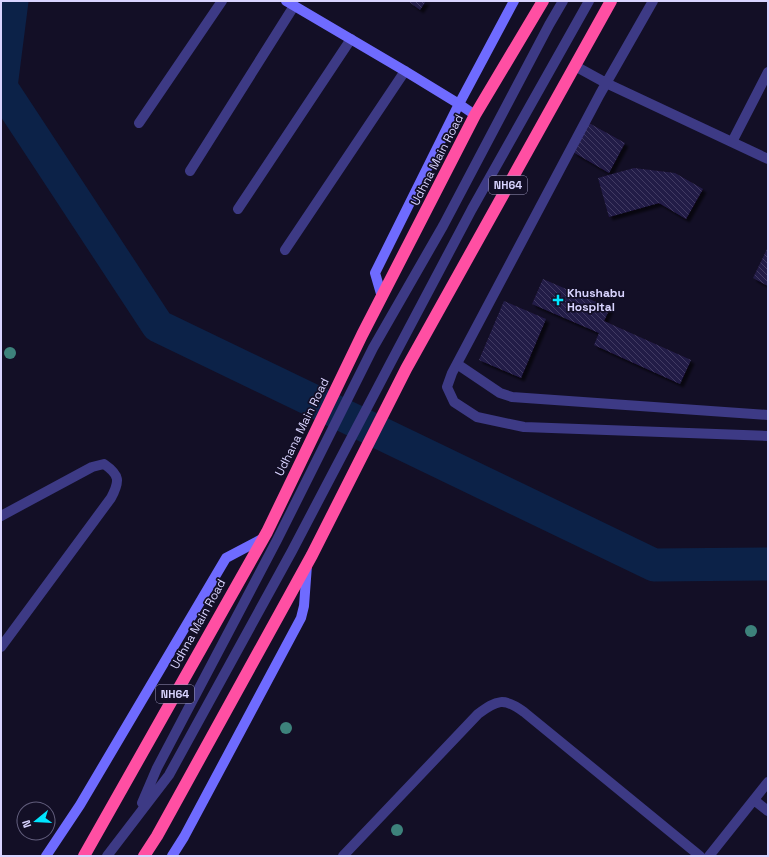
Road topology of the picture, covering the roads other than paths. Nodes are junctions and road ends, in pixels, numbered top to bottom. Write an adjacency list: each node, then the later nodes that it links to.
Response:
1 (222, 1): 16 (street)
2 (514, 1): 14 (street)
3 (543, 1): 15 (highway, Udhna Main Road / NH64)
4 (563, 1): 34 (street)
5 (589, 1): 34 (street)
6 (611, 1): 10 (highway, NH64)
7 (653, 1): 13 (street)
8 (290, 3): 9 (street); 19 (street)
9 (351, 39): 11 (street); 20 (street)
10 (574, 66): 13 (street); 29 (highway, NH64)
11 (405, 71): 14 (street); 21 (street)
12 (768, 72): 17 (street)
13 (606, 83): 17 (street); 24 (street)
14 (459, 104): 15 (street); 22 (street)
15 (476, 115): 22 (highway, Udhna Main Road / NH64)
16 (139, 123)
17 (732, 142): 18 (street)
18 (768, 159)
19 (190, 171)
20 (238, 209)
21 (285, 250)
22 (382, 297): 23 (highway, Udhna Main Road / NH64)
23 (362, 335): 28 (highway, Udhana Main Road / NH64)
24 (457, 364): 25 (street); 26 (street)
25 (768, 415)
26 (768, 436)
27 (1, 516): 30 (street)
28 (264, 536): 35 (street); 36 (highway, Udhna Main Road / NH64)
29 (310, 559): 38 (highway, NH64); 39 (street)
30 (1, 648)
31 (768, 782): 32 (street)
32 (754, 800): 33 (street); 42 (street)
33 (768, 811)
34 (137, 816): 37 (street)
35 (46, 856)
36 (84, 856)
37 (108, 856)
38 (144, 856)
39 (172, 856)
40 (343, 856): 41 (street)
41 (700, 856)
42 (709, 856)

